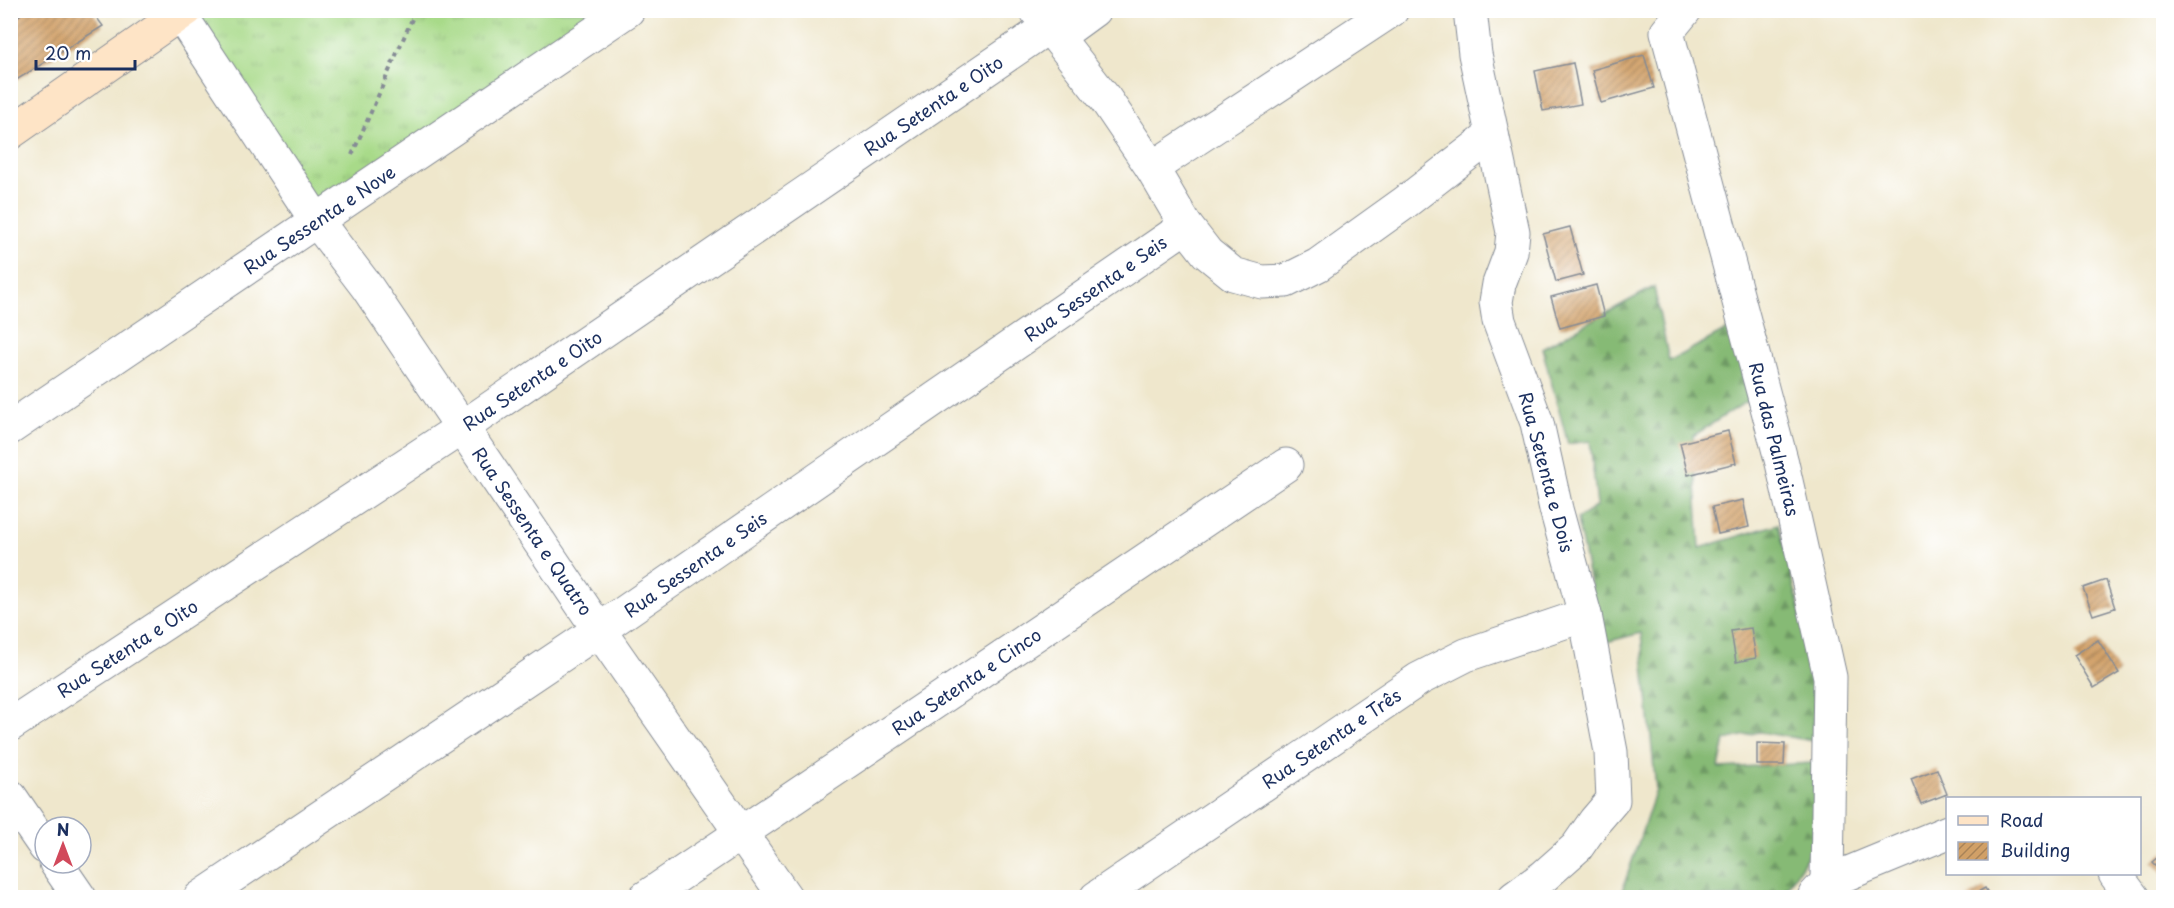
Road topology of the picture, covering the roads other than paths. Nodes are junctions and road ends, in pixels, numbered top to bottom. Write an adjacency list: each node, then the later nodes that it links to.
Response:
1 (628, 10): 11 (street, Rua Sessenta e Nove)
2 (1094, 10): 7 (street, Rua Setenta e Oito)
3 (1392, 10): 10 (street)
4 (1470, 10): 9 (street, Rua Setenta e Dois)
5 (1685, 10): 25 (street, Rua das Palmeiras)
6 (183, 12): 8 (street); 11 (street, Rua Sessenta e Quatro)
7 (1047, 25): 10 (street); 14 (street, Rua Setenta e Oito)
8 (10, 133)
9 (1492, 135): 12 (street); 16 (street, Rua Setenta e Dois)
10 (1152, 168): 12 (street)
11 (316, 220): 13 (street, Rua Sessenta e Nove); 14 (street, Rua Sessenta e Quatro)
12 (1186, 226): 17 (street, Rua Sessenta e Seis)
13 (10, 428)
14 (463, 428): 17 (street, Rua Sessenta e Quatro); 18 (street, Rua Setenta e Oito)
15 (1286, 465): 22 (street, Rua Setenta e Cinco)
16 (1585, 615): 30 (street, Rua Setenta e Três); 31 (street, Rua Setenta e Dois)
17 (599, 630): 22 (street, Rua Sessenta e Quatro); 27 (street, Rua Sessenta e Seis)
18 (10, 725)
19 (10, 796): 20 (street)
20 (33, 830)
21 (1946, 832): 25 (street)
22 (741, 833): 28 (street, Rua Setenta e Cinco); 29 (street, Rua Sessenta e Quatro)
23 (64, 875): 26 (street)
24 (2116, 875): 32 (street)
25 (1820, 890)
26 (80, 897)
27 (201, 897)
28 (645, 897)
29 (786, 897)
30 (1096, 897)
31 (1514, 897)
32 (2133, 897)

